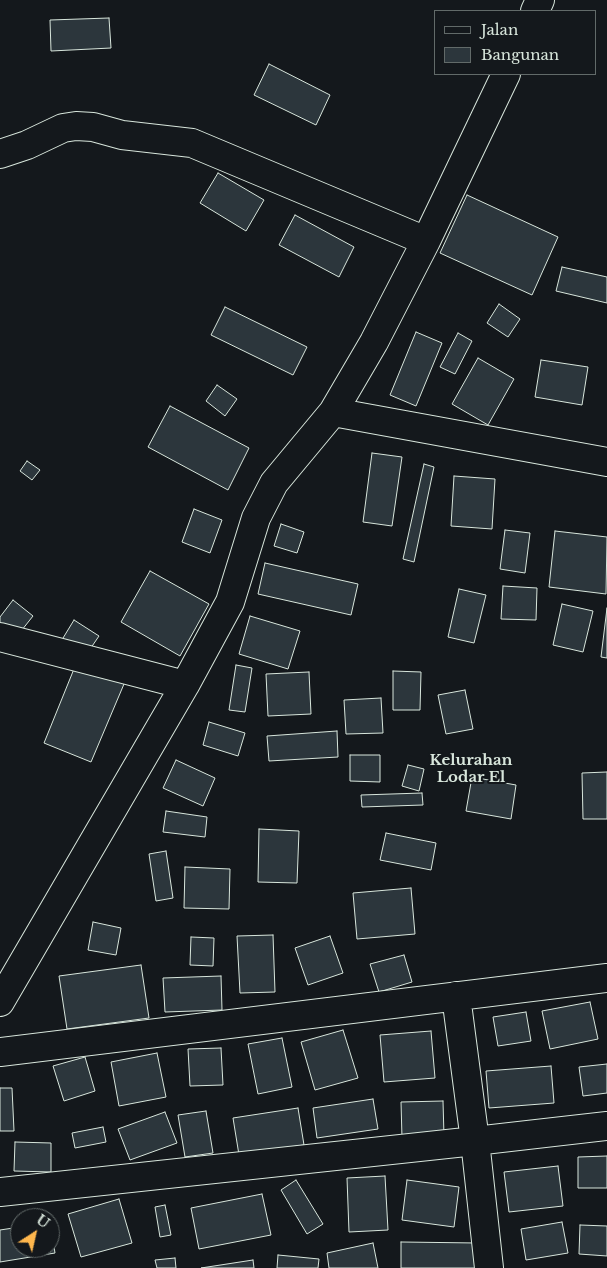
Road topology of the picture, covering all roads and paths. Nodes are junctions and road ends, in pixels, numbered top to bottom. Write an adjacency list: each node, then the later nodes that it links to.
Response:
1 (506, 75): 3 (street)
2 (0, 154): 3 (street)
3 (426, 242): 4 (street)
4 (333, 412): 5 (street); 7 (street)
5 (607, 462)
6 (0, 637): 7 (street)
7 (185, 685): 10 (street)
8 (607, 978): 9 (street)
9 (456, 996): 11 (street); 13 (street)
10 (0, 1002)
11 (0, 1052)
12 (607, 1126): 13 (street)
13 (475, 1141): 14 (street); 15 (street)
14 (0, 1192)
15 (489, 1268)

